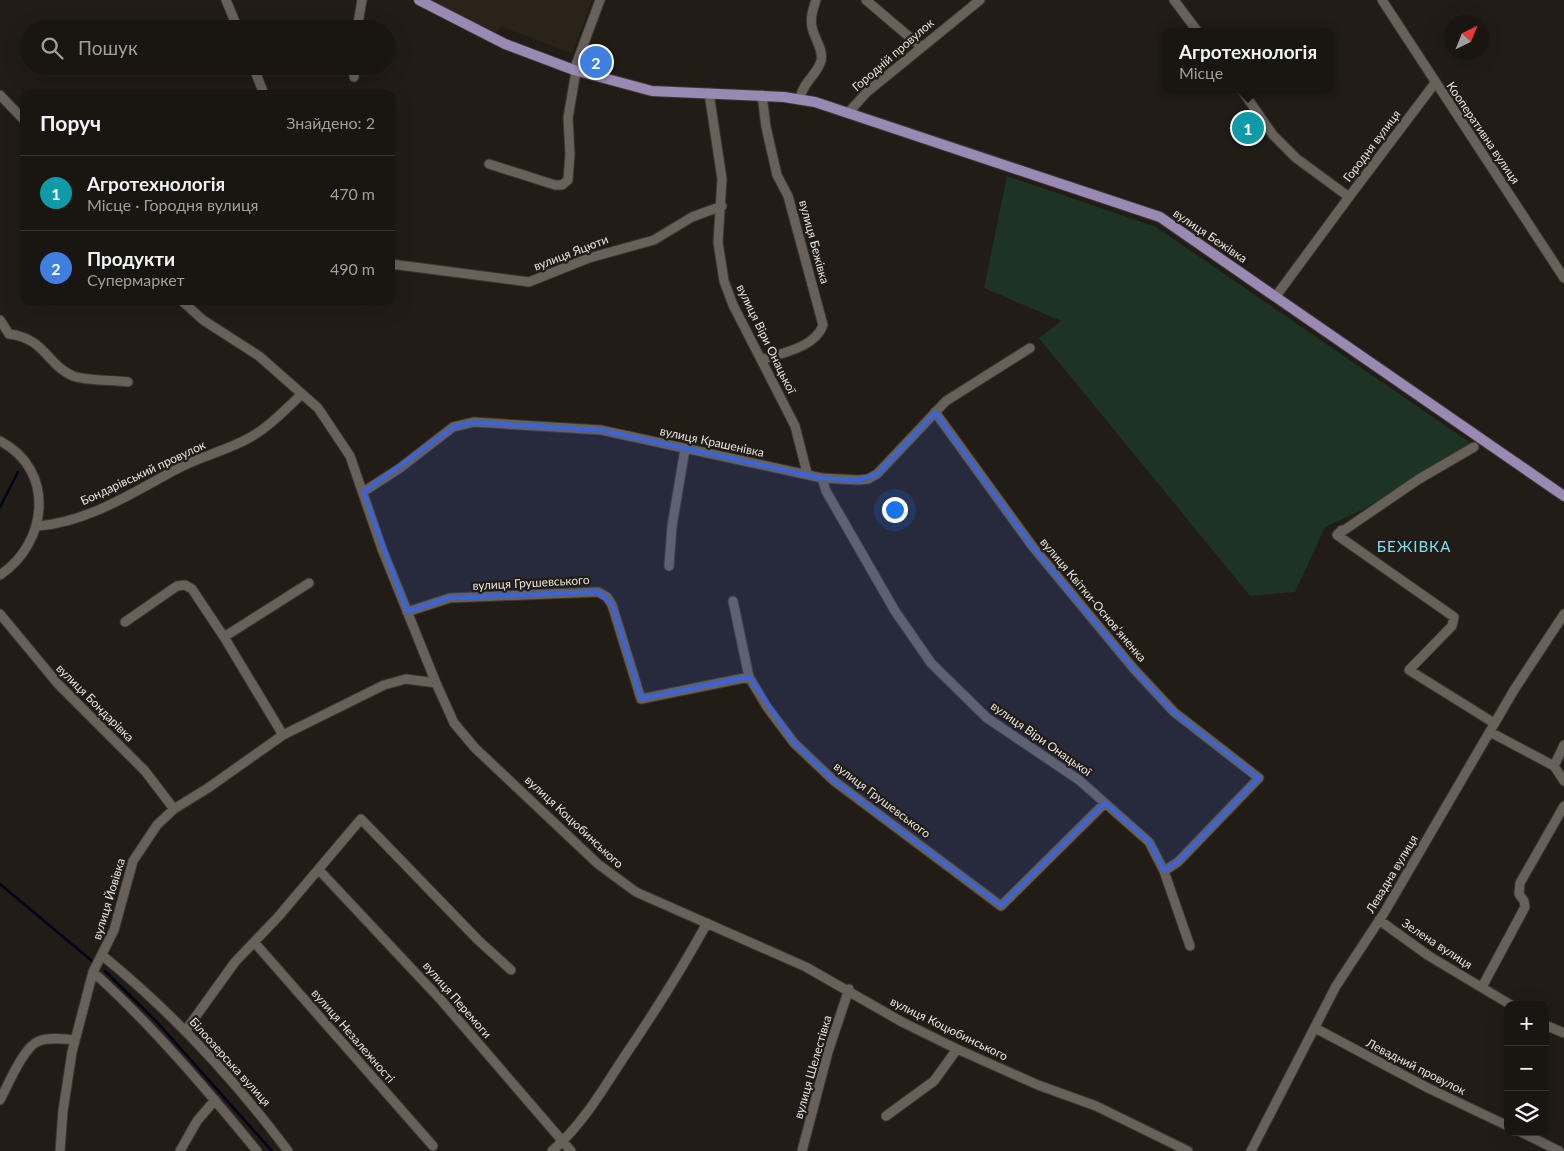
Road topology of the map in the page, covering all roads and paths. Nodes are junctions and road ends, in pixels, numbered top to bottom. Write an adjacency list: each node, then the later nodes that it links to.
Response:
1 (226, 0): 10 (street)
2 (362, 0): 11 (street)
3 (419, 0): 14 (main road, вулиця Бежівка)
4 (600, 0): 14 (street)
5 (816, 0): 22 (street)
6 (866, 0): 13 (street)
7 (980, 0): 13 (street, Городній провулок)
8 (1174, 0): 12 (street)
9 (1382, 0): 16 (street, Кооперативна вулиця)
10 (234, 20)
11 (359, 20)
12 (1195, 28)
13 (920, 46): 23 (street, Городній провулок)
14 (575, 70): 18 (main road, вулиця Бежівка); 25 (street)
15 (257, 75): 17 (street)
16 (1435, 83): 26 (street, Городня вулиця); 29 (street, Кооперативна вулиця)
17 (262, 90)
18 (709, 93): 21 (main road, вулиця Бежівка); 27 (street, вулиця Віри Онацької)
19 (1243, 93): 26 (street, Городня вулиця)
20 (0, 95): 24 (street)
21 (762, 96): 22 (main road, вулиця Бежівка); 34 (street, вулиця Бежівка)
22 (800, 98): 23 (main road, вулиця Бежівка)
23 (848, 113): 30 (main road, вулиця Бежівка)
24 (20, 116)
25 (489, 164)
26 (1349, 197): 30 (street)
27 (722, 206): 28 (street, вулиця Яцюти); 34 (street, вулиця Віри Онацької)
28 (395, 265)
29 (1564, 278)
30 (1276, 296): 44 (main road, вулиця Бежівка)
31 (186, 305): 36 (street, вулиця Коцюбинського)
32 (0, 320): 35 (street)
33 (1030, 348): 37 (street, вулиця Крашенівка)
34 (761, 360): 41 (street, вулиця Віри Онацької)
35 (128, 382)
36 (302, 394): 43 (street, вулиця Коцюбинського); 45 (street, Бондарівський провулок)
37 (935, 412): 42 (street, вулиця Крашенівка); 67 (street, вулиця Квітки-Основʼяненка)
38 (0, 441): 45 (street)
39 (1474, 446): 57 (street)
40 (685, 449): 41 (street, вулиця Крашенівка); 43 (street, вулиця Крашенівка); 46 (street)
41 (806, 474): 42 (street, вулиця Крашенівка)
42 (822, 478): 63 (street, вулиця Віри Онацької)
43 (362, 492): 50 (street, вулиця Коцюбинського)
44 (1564, 496)
45 (38, 526): 47 (street)
46 (669, 566)
47 (0, 575)
48 (309, 583): 54 (street)
49 (733, 601): 55 (street)
50 (408, 612): 55 (street, вулиця Грушевського); 56 (street, вулиця Коцюбинського)
51 (0, 614): 65 (street, вулиця Бондарівка)
52 (1564, 614): 57 (street, Левадна вулиця)
53 (125, 622): 54 (street)
54 (224, 637): 59 (street)
55 (749, 677): 63 (street, вулиця Грушевського)
56 (436, 683): 59 (street, вулиця Йовівка); 69 (street, вулиця Коцюбинського)
57 (1494, 724): 58 (street, Левадна вулиця)
58 (1490, 732): 61 (street); 68 (street, Левадна вулиця)
59 (282, 735): 65 (street, вулиця Йовівка)
60 (1564, 745): 61 (street)
61 (1554, 766): 62 (street)
62 (1564, 780)
63 (1105, 803): 67 (street, вулиця Віри Онацької)
64 (1564, 806): 75 (street)
65 (174, 809): 72 (street, вулиця Йовівка)
66 (319, 870): 70 (street); 73 (street); 89 (street, вулиця Перемоги)
67 (1164, 871): 71 (street, вулиця Віри Онацької)
68 (1379, 920): 75 (street, Зелена вулиця); 79 (street, Левадна вулиця)
69 (707, 923): 76 (street, вулиця Коцюбинського); 89 (street)
70 (254, 942): 80 (street); 90 (street, вулиця Незалежності)
71 (1190, 946)
72 (103, 956): 74 (street, вулиця Йовівка); 80 (street, Білоозерська вулиця)
73 (511, 970)
74 (93, 972): 82 (street, вулиця Йовівка); 85 (street)
75 (1482, 988): 77 (street, Зелена вулиця)
76 (849, 989): 83 (street, вулиця Коцюбинського); 97 (street, вулиця Шелестівка)
77 (1504, 1001)
78 (1549, 1026): 81 (street)
79 (1315, 1028): 87 (street, Левадний провулок); 99 (street, Левадна вулиця)
80 (186, 1030): 94 (street, Білоозерська вулиця)
81 (1564, 1034)
82 (75, 1040): 84 (street); 91 (street, вулиця Йовівка)
83 (957, 1049): 86 (street); 98 (street, вулиця Коцюбинського)
84 (0, 1100)
85 (215, 1100): 92 (street); 93 (street)
86 (886, 1116)
87 (1504, 1124)
88 (1529, 1136): 100 (street)
89 (563, 1142): 95 (street); 96 (street, вулиця Перемоги)
90 (433, 1146)
91 (60, 1151)
92 (180, 1151)
93 (257, 1151)
94 (288, 1151)
95 (552, 1151)
96 (571, 1151)
97 (802, 1151)
98 (1188, 1151)
99 (1251, 1151)
100 (1559, 1151)

